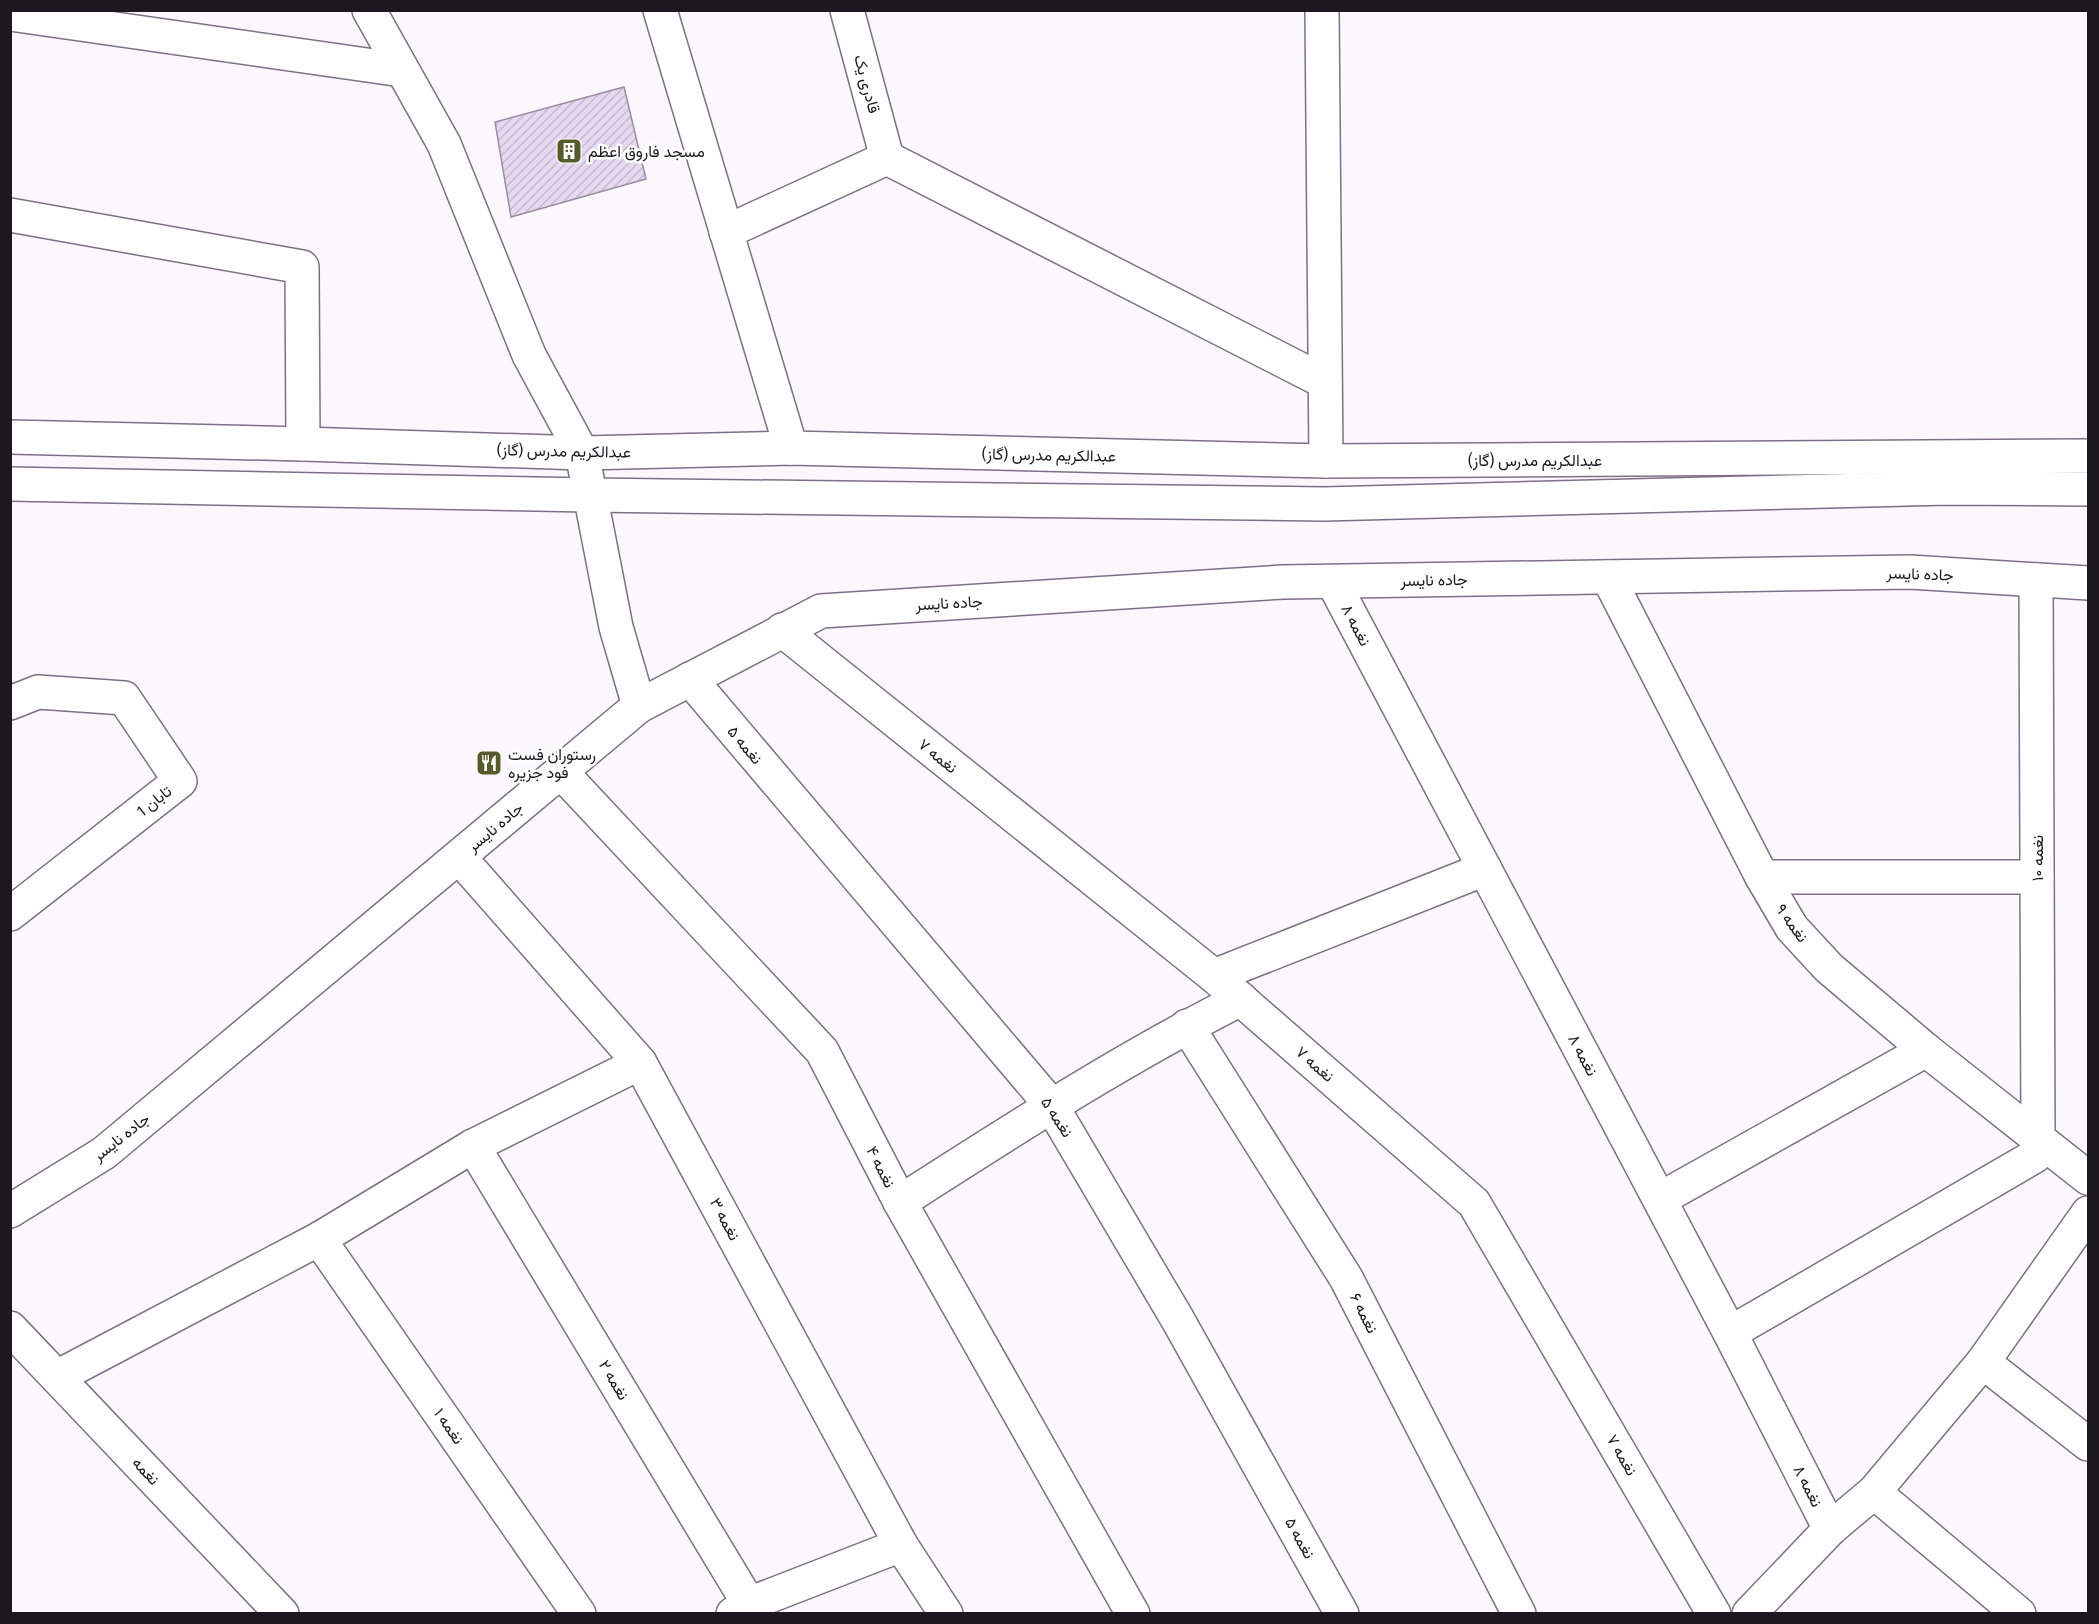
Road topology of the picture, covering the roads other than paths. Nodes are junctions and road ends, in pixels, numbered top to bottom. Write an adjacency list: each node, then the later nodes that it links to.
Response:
1 (369, 10): 6 (street)
2 (660, 10): 9 (street)
3 (847, 10): 7 (street, قادری یک)
4 (1322, 10): 10 (street)
5 (10, 14): 6 (street)
6 (402, 70): 14 (street)
7 (887, 158): 9 (street); 10 (street)
8 (10, 215): 12 (street)
9 (726, 232): 13 (street)
10 (1324, 382): 16 (street)
11 (10, 437): 12 (street, عبدالکریم مدرس (گاز))
12 (303, 444): 14 (street, عبدالکریم مدرس (گاز))
13 (791, 448): 14 (street, عبدالکریم مدرس (گاز)); 16 (street, عبدالکریم مدرس (گاز))
14 (582, 453): 19 (street)
15 (2088, 456): 16 (street, عبدالکریم مدرس (گاز))
16 (1326, 461)
17 (10, 484): 19 (street)
18 (2088, 489): 19 (street)
19 (589, 495): 27 (street)
20 (1608, 577): 21 (street, جاده نایسر); 22 (street, جاده نایسر); 32 (street, نغمه ۹)
21 (2036, 580): 23 (street, جاده نایسر); 31 (street, نغمه ۱۰)
22 (1333, 582): 24 (street, جاده نایسر); 30 (street, نغمه ۸)
23 (2088, 583)
24 (782, 630): 25 (street, جاده نایسر); 34 (street, نغمه ۷)
25 (690, 679): 27 (street, جاده نایسر); 39 (street, نغمه ۵)
26 (24, 698): 33 (street, تابان 1)
27 (639, 706): 28 (street, جاده نایسر)
28 (561, 772): 29 (street, جاده نایسر); 44 (street, نغمه ۴)
29 (459, 857): 38 (street, نغمه ۳); 45 (street, جاده نایسر)
30 (1485, 869): 34 (street); 43 (street, نغمه ۸)
31 (2037, 877): 32 (street); 40 (street, نغمه ۱۰)
32 (1762, 878): 37 (street, نغمه ۹)
33 (10, 914)
34 (1214, 976): 35 (street, نغمه ۷)
35 (1240, 999): 36 (street); 63 (street, نغمه ۷)
36 (1187, 1026): 39 (street); 62 (street, نغمه ۶)
37 (1926, 1050): 40 (street, نغمه ۹); 43 (street)
38 (640, 1064): 41 (street); 55 (street, نغمه ۳)
39 (1052, 1105): 44 (street); 61 (street, نغمه ۵)
40 (2038, 1137): 42 (street, نغمه ۹); 49 (street)
41 (474, 1146): 47 (street); 56 (street, نغمه ۲)
42 (2088, 1178)
43 (1660, 1199): 49 (street, نغمه ۸)
44 (900, 1202): 60 (street, نغمه ۴)
45 (10, 1211)
46 (2088, 1212): 50 (street)
47 (319, 1239): 51 (street); 58 (street, نغمه ۱)
48 (10, 1328): 51 (street, نغمه)
49 (1730, 1333): 54 (street, نغمه ۸)
50 (1983, 1362): 52 (street); 53 (street)
51 (57, 1377): 57 (street, نغمه)
52 (2088, 1444)
53 (1874, 1492): 54 (street); 65 (street)
54 (1830, 1529): 64 (street)
55 (901, 1545): 56 (street); 59 (street, نغمه ۳)
56 (746, 1610)
57 (282, 1614)
58 (579, 1614)
59 (946, 1614)
60 (1133, 1614)
61 (1342, 1614)
62 (1519, 1614)
63 (1714, 1614)
64 (1749, 1614)
65 (2019, 1614)

